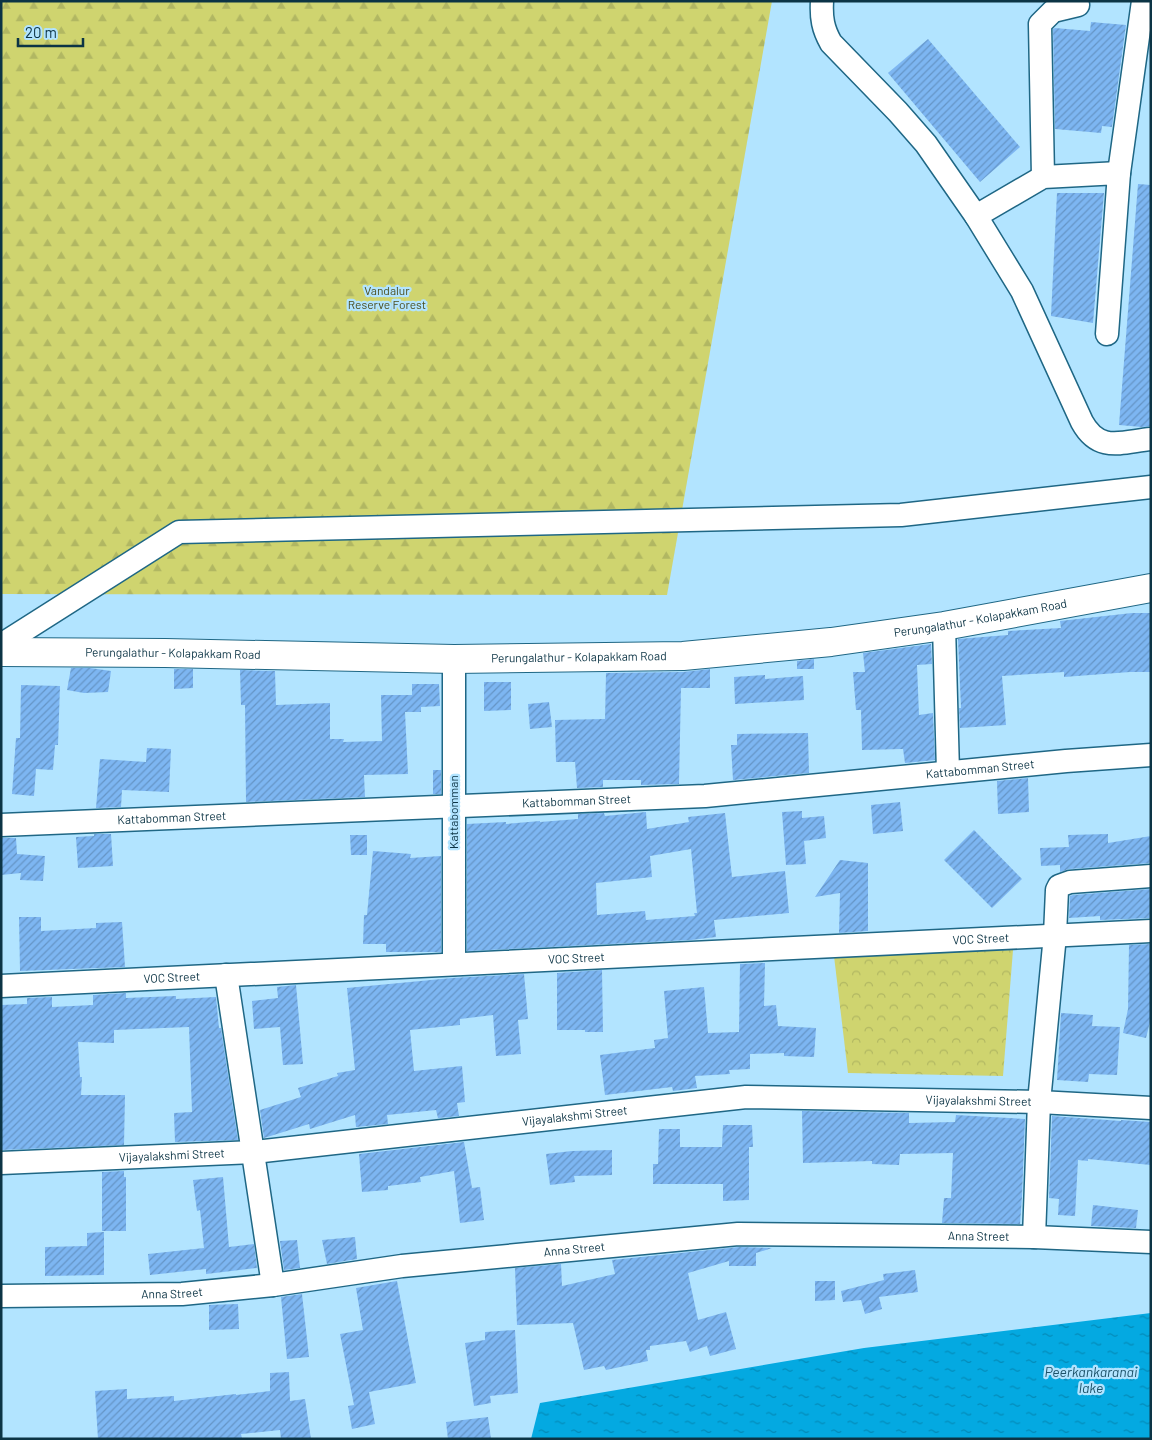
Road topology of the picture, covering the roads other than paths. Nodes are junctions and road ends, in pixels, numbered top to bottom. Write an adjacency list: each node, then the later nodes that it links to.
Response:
1 (822, 1): 6 (street)
2 (1143, 1): 4 (street)
3 (1078, 5): 5 (street)
4 (1119, 173): 5 (street); 7 (street)
5 (1043, 177): 6 (street)
6 (976, 216): 8 (street)
7 (1108, 334)
8 (1151, 439)
9 (1151, 487): 12 (street)
10 (1151, 588): 11 (main road, Perungalathur - Kolapakkam Road)
11 (944, 626): 14 (main road, Perungalathur - Kolapakkam Road); 16 (street)
12 (1, 645)
13 (1, 652): 14 (main road, Perungalathur - Kolapakkam Road)
14 (454, 660): 17 (street, Kattabomman)
15 (1151, 754): 16 (street, Kattabomman Street)
16 (948, 772): 17 (street, Kattabomman Street)
17 (454, 806): 18 (street, Kattabomman Street); 22 (street, Kattabomman)
18 (1, 825)
19 (1151, 876): 21 (street)
20 (1151, 931): 21 (street, VOC Street)
21 (1055, 935): 22 (street, VOC Street); 25 (street)
22 (454, 964): 23 (street, VOC Street)
23 (226, 975): 24 (street, VOC Street); 27 (street)
24 (1, 986)
25 (1039, 1102): 26 (street, Vijayalakshmi Street); 27 (street, Vijayalakshmi Street); 29 (street)
26 (1151, 1108)
27 (254, 1152): 28 (street, Vijayalakshmi Street); 31 (street)
28 (1, 1163)
29 (1034, 1237): 30 (street, Anna Street); 31 (street, Anna Street)
30 (1151, 1242)
31 (273, 1285): 32 (street, Anna Street)
32 (1, 1296)

